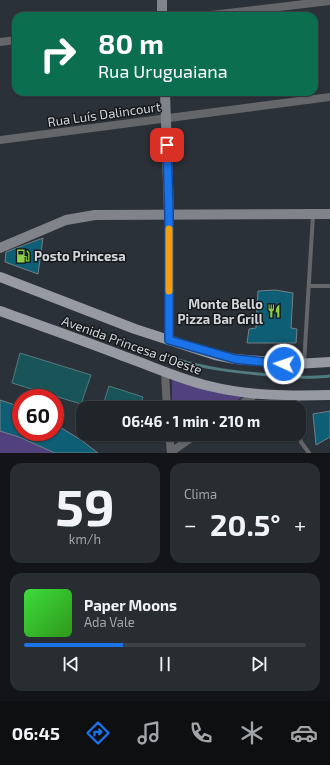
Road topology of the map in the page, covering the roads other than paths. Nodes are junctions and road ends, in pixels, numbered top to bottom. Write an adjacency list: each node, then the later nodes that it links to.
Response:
1 (162, 0): 3 (main road)
2 (330, 1): 4 (street)
3 (162, 12)
4 (236, 12)
5 (12, 40): 6 (street)
6 (0, 42)
7 (165, 96): 9 (main road)
8 (330, 97): 9 (street, Rua Luís Dalincourt)
9 (166, 118): 10 (street, Rua Luís Dalincourt); 11 (main road)
10 (0, 140)
11 (169, 214): 12 (main road); 14 (main road); 19 (main road)
12 (313, 214): 13 (main road); 16 (lane)
13 (330, 214)
14 (0, 248)
15 (0, 277): 19 (main road, Avenida Princesa d'Oeste)
16 (309, 286): 17 (lane); 21 (lane)
17 (330, 286)
18 (0, 311): 22 (main road, Avenida Princesa d'Oeste)
19 (169, 340): 21 (main road, Avenida Princesa d'Oeste)
20 (330, 362): 21 (main road, Avenida Princesa d'Oeste)
21 (304, 364)
22 (165, 373): 23 (main road, Avenida Princesa d'Oeste); 26 (street)
23 (256, 394): 25 (main road, Avenida Princesa d'Oeste); 27 (street)
24 (330, 395): 25 (main road, Avenida Princesa d'Oeste)
25 (297, 396): 28 (lane)
26 (166, 401)
27 (246, 401)
28 (297, 401)
29 (170, 441): 32 (street)
30 (187, 441): 32 (street)
31 (301, 441): 33 (lane)
32 (171, 452)
33 (309, 453)

